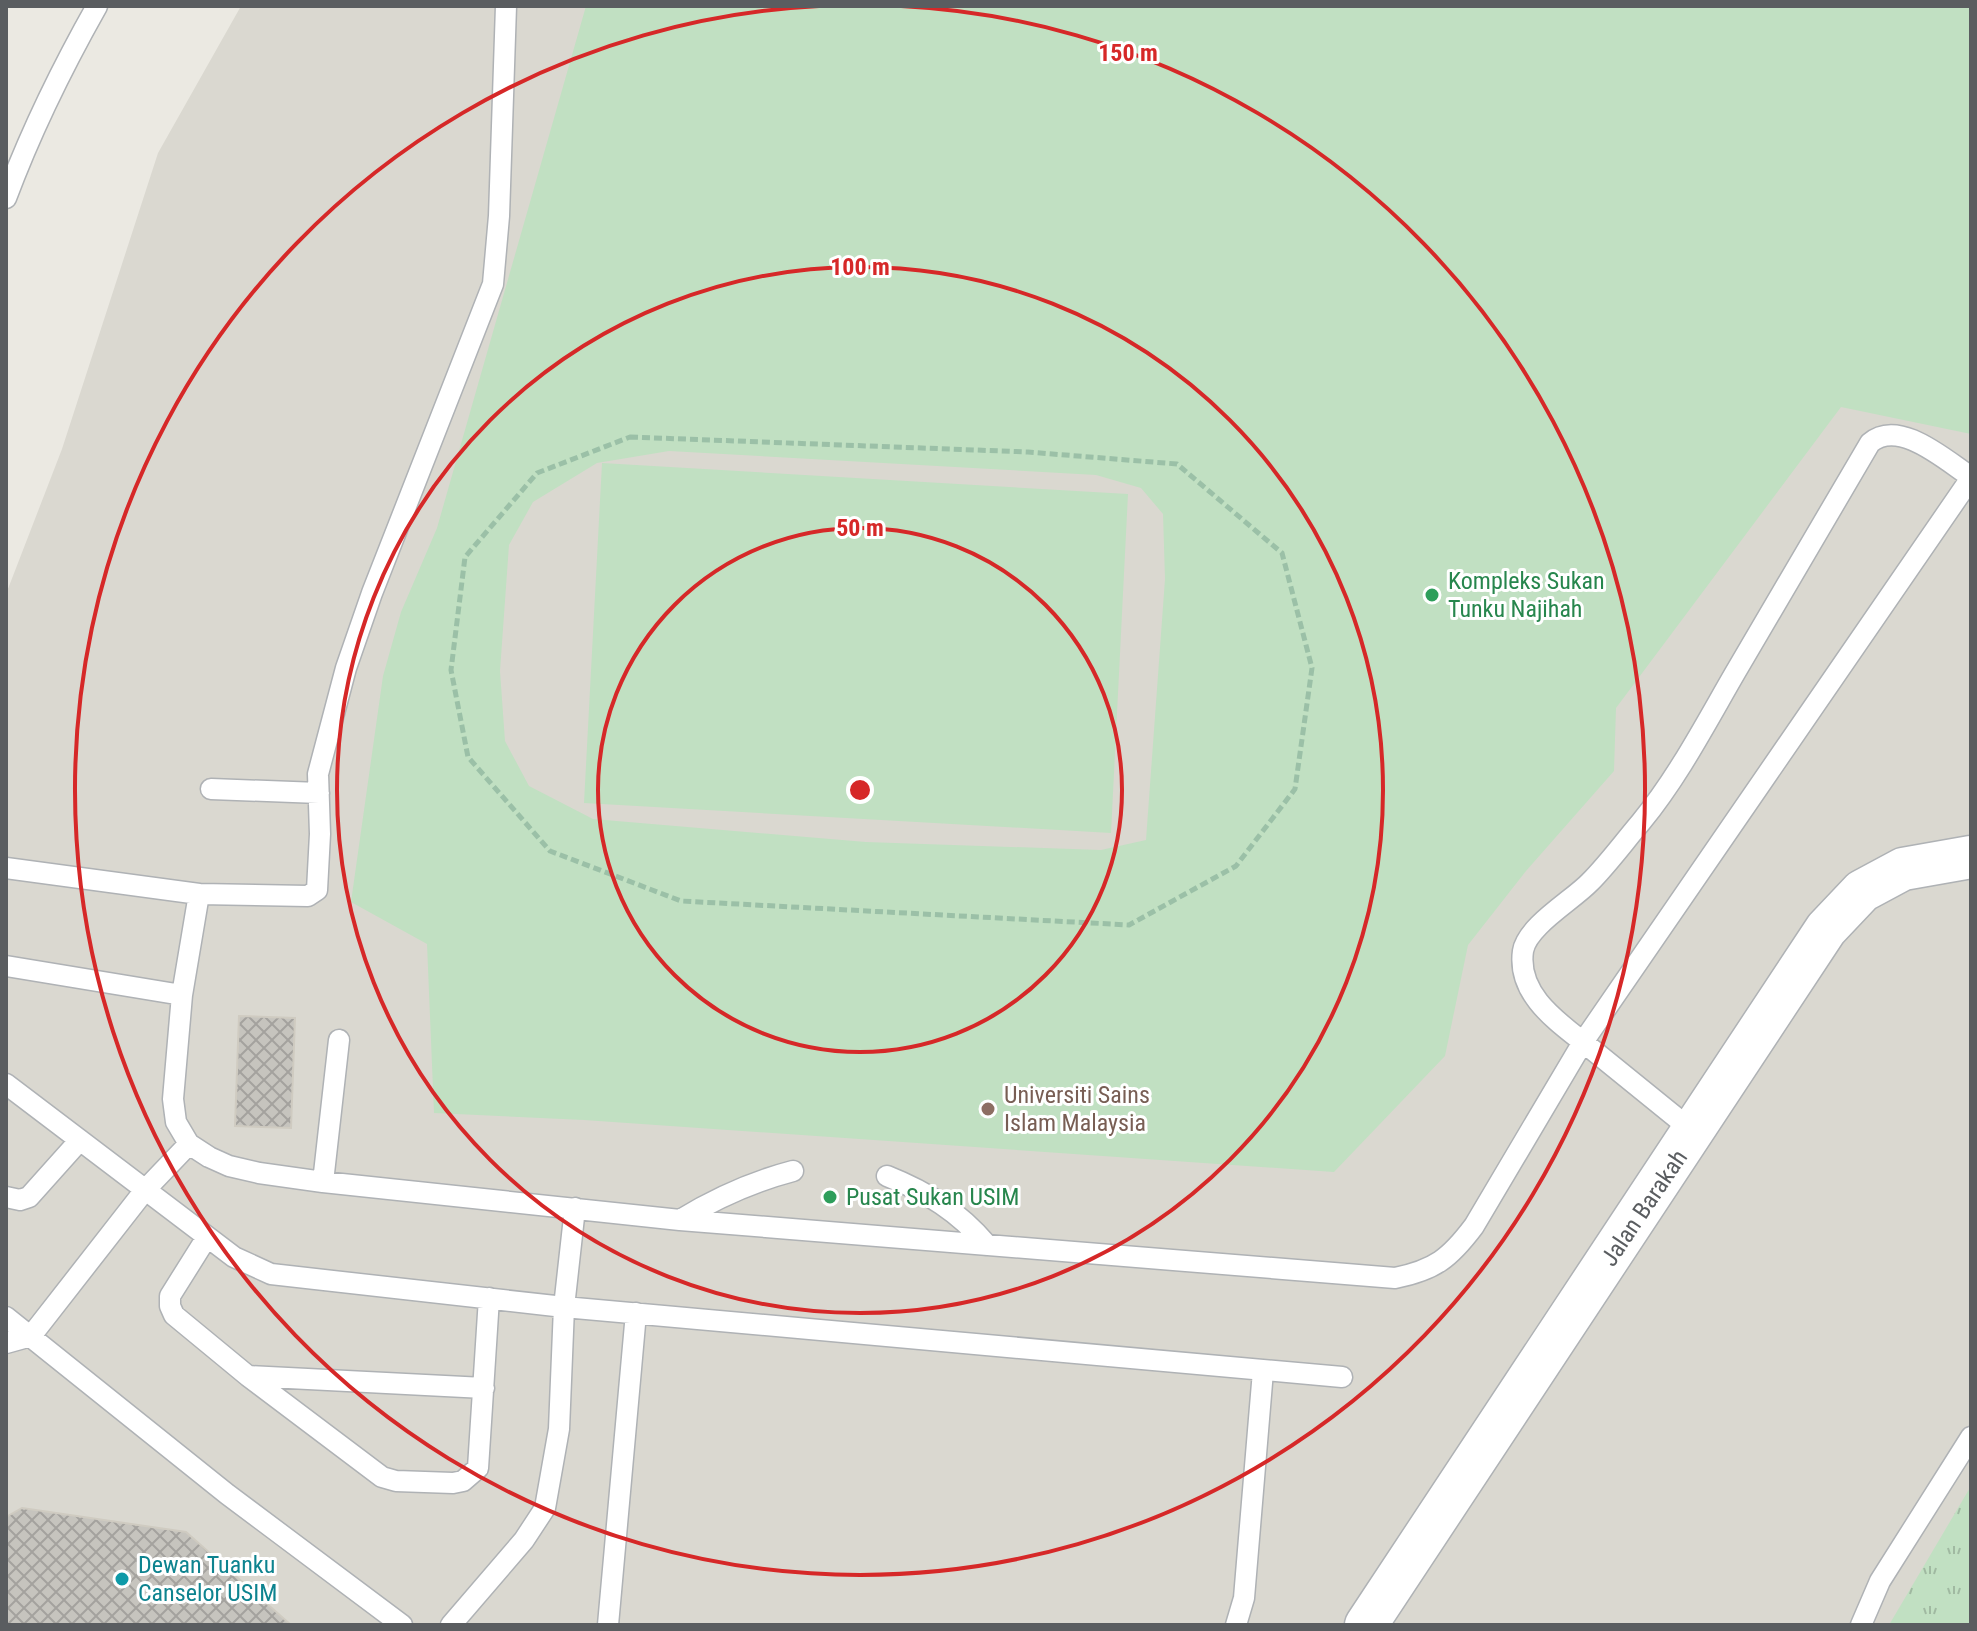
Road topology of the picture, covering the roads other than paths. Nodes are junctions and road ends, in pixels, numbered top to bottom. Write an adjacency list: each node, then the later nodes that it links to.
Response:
1 (97, 6): 3 (lane)
2 (506, 6): 6 (lane)
3 (6, 198)
4 (1971, 477): 13 (lane); 13 (lane)
5 (211, 789): 6 (lane)
6 (319, 793): 9 (lane)
7 (1971, 857): 15 (street, Jalan Barakah)
8 (6, 868): 9 (lane)
9 (199, 894): 11 (lane)
10 (6, 966): 11 (lane)
11 (182, 995): 17 (lane)
12 (339, 1040): 20 (lane)
13 (1583, 1042): 15 (lane); 26 (lane)
14 (6, 1084): 16 (lane)
15 (1694, 1132): 42 (street, Jalan Barakah)
16 (80, 1140): 21 (lane); 22 (lane)
17 (189, 1144): 20 (lane); 21 (lane)
18 (793, 1171): 24 (lane)
19 (887, 1176): 26 (lane)
20 (323, 1182): 23 (lane)
21 (145, 1190): 25 (lane); 31 (lane)
22 (6, 1197)
23 (575, 1208): 24 (lane); 28 (lane)
24 (680, 1220): 26 (lane)
25 (207, 1237): 27 (lane); 34 (lane)
26 (987, 1245)
27 (489, 1298): 28 (lane); 36 (lane)
28 (564, 1307): 29 (lane); 39 (lane)
29 (636, 1313): 33 (lane); 40 (lane)
30 (6, 1317): 31 (lane)
31 (31, 1336): 32 (lane); 38 (lane)
32 (6, 1343)
33 (1263, 1371): 35 (lane); 41 (lane)
34 (248, 1376): 36 (lane); 36 (lane)
35 (1342, 1377)
36 (484, 1388)
37 (1971, 1437): 43 (lane)
38 (402, 1625)
39 (451, 1625)
40 (608, 1625)
41 (1236, 1625)
42 (1366, 1625)
43 (1861, 1625)

